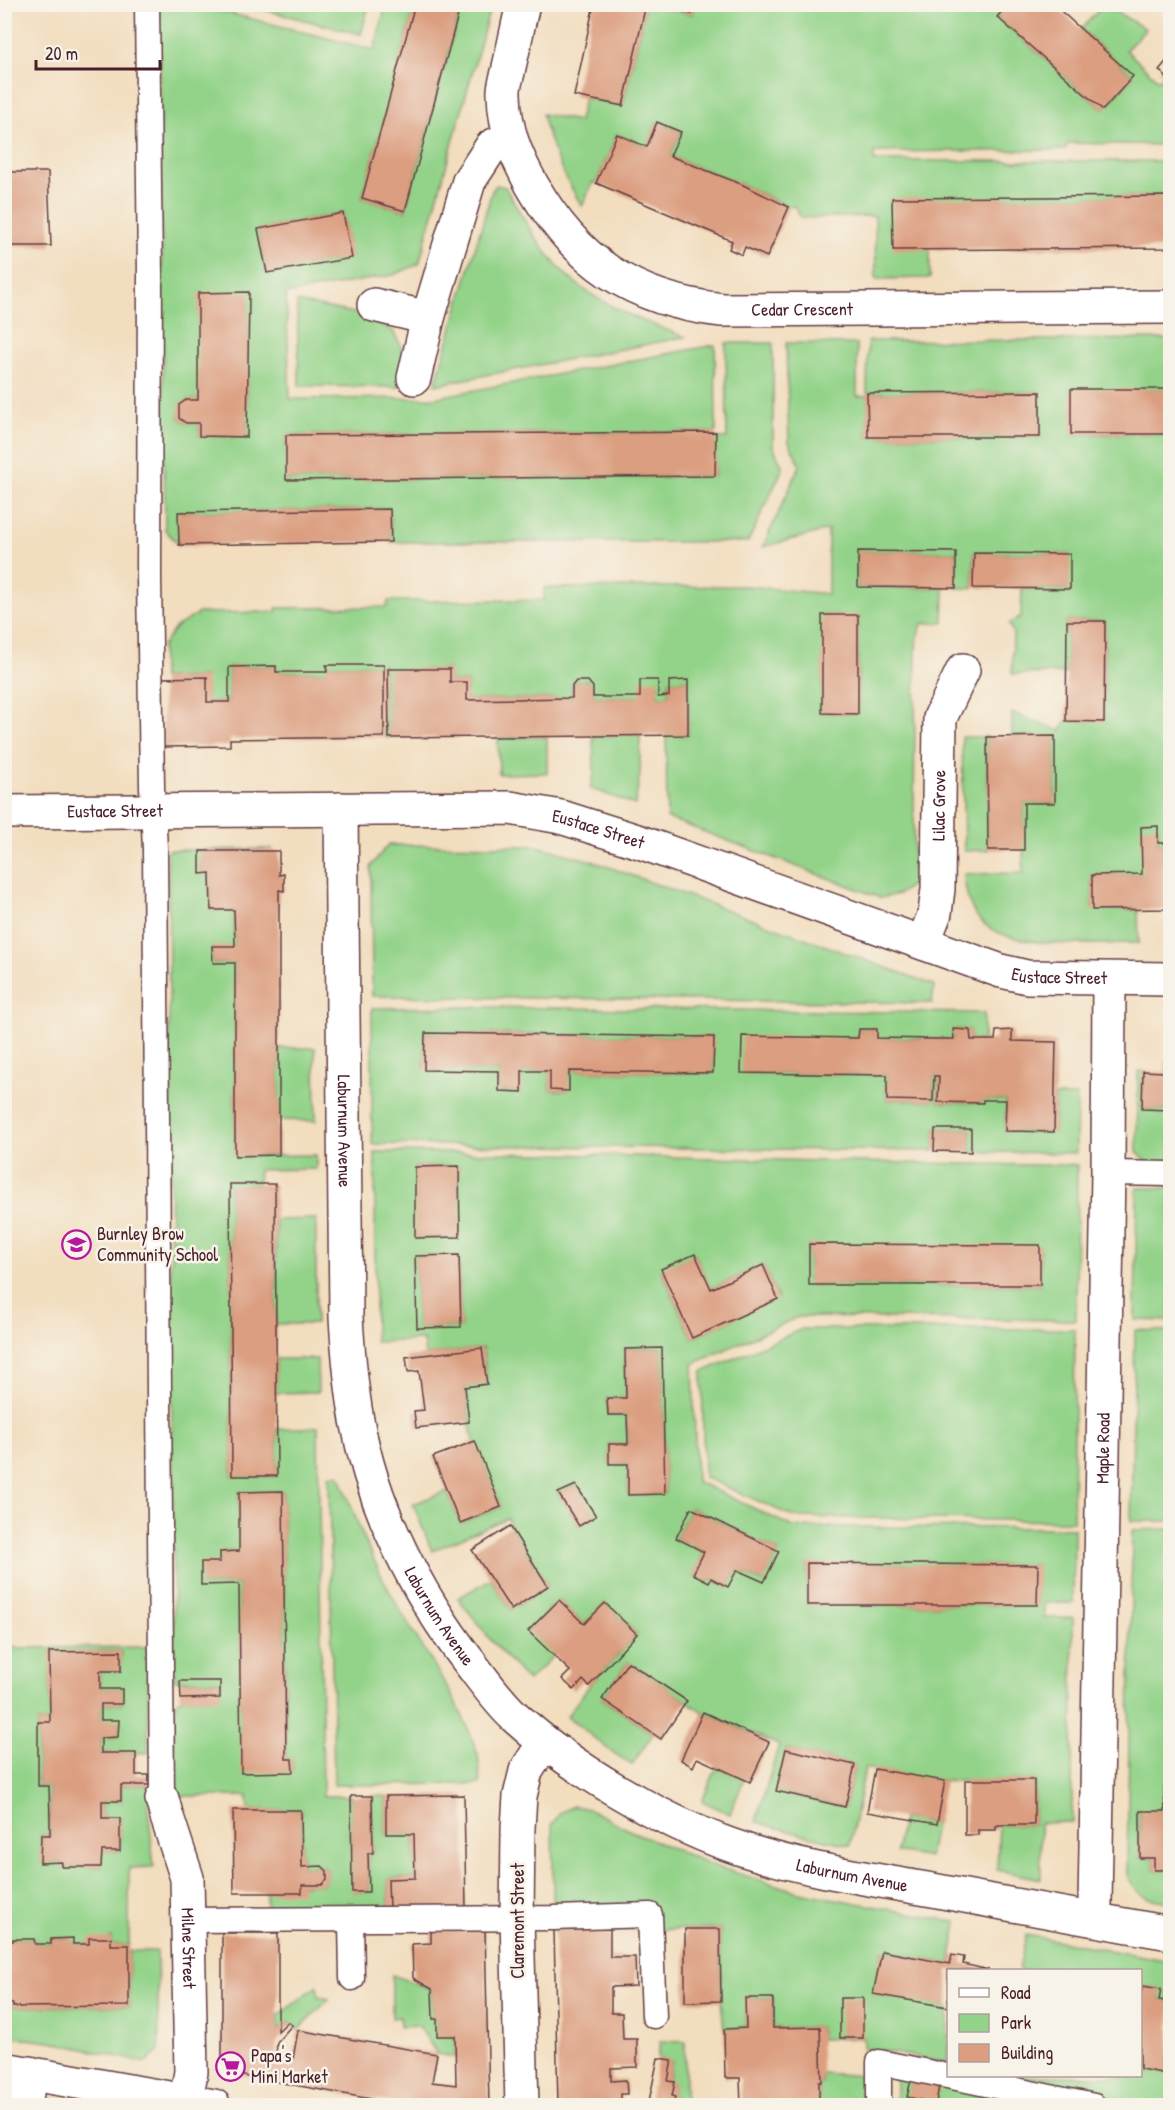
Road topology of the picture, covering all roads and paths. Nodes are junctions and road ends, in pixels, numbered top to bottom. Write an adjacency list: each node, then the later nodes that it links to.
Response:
1 (147, 4): 10 (lane)
2 (524, 4): 3 (street, Cedar Crescent)
3 (509, 139): 5 (street, Cedar Crescent); 6 (street)
4 (374, 305): 6 (street)
5 (1170, 307)
6 (428, 318): 7 (street)
7 (414, 378)
8 (963, 670): 12 (street, Lilac Grove)
9 (342, 809): 10 (street, Eustace Street); 12 (street, Eustace Street); 17 (street, Laburnum Avenue)
10 (152, 811): 11 (street, Eustace Street); 18 (lane)
11 (4, 812)
12 (923, 943): 13 (street, Eustace Street)
13 (1109, 979): 14 (street, Eustace Street); 15 (street, Maple Road)
14 (1170, 979)
15 (1108, 1173): 16 (lane); 20 (street, Maple Road)
16 (1170, 1174)
17 (544, 1743): 19 (street, Claremont Street); 20 (street, Laburnum Avenue)
18 (162, 1798): 21 (street, Milne Street)
19 (517, 1918): 22 (lane); 25 (lane); 31 (street, Claremont Street)
20 (1092, 1919): 23 (street, Laburnum Avenue)
21 (189, 1920): 22 (lane); 29 (street, Milne Street)
22 (351, 1920): 24 (lane)
23 (1170, 1933)
24 (352, 1977)
25 (654, 2016)
26 (17, 2071): 29 (street); 30 (street)
27 (947, 2076): 32 (lane)
28 (952, 2077): 33 (lane)
29 (200, 2103)
30 (25, 2106)
31 (522, 2106)
32 (879, 2106)
33 (1094, 2106)

